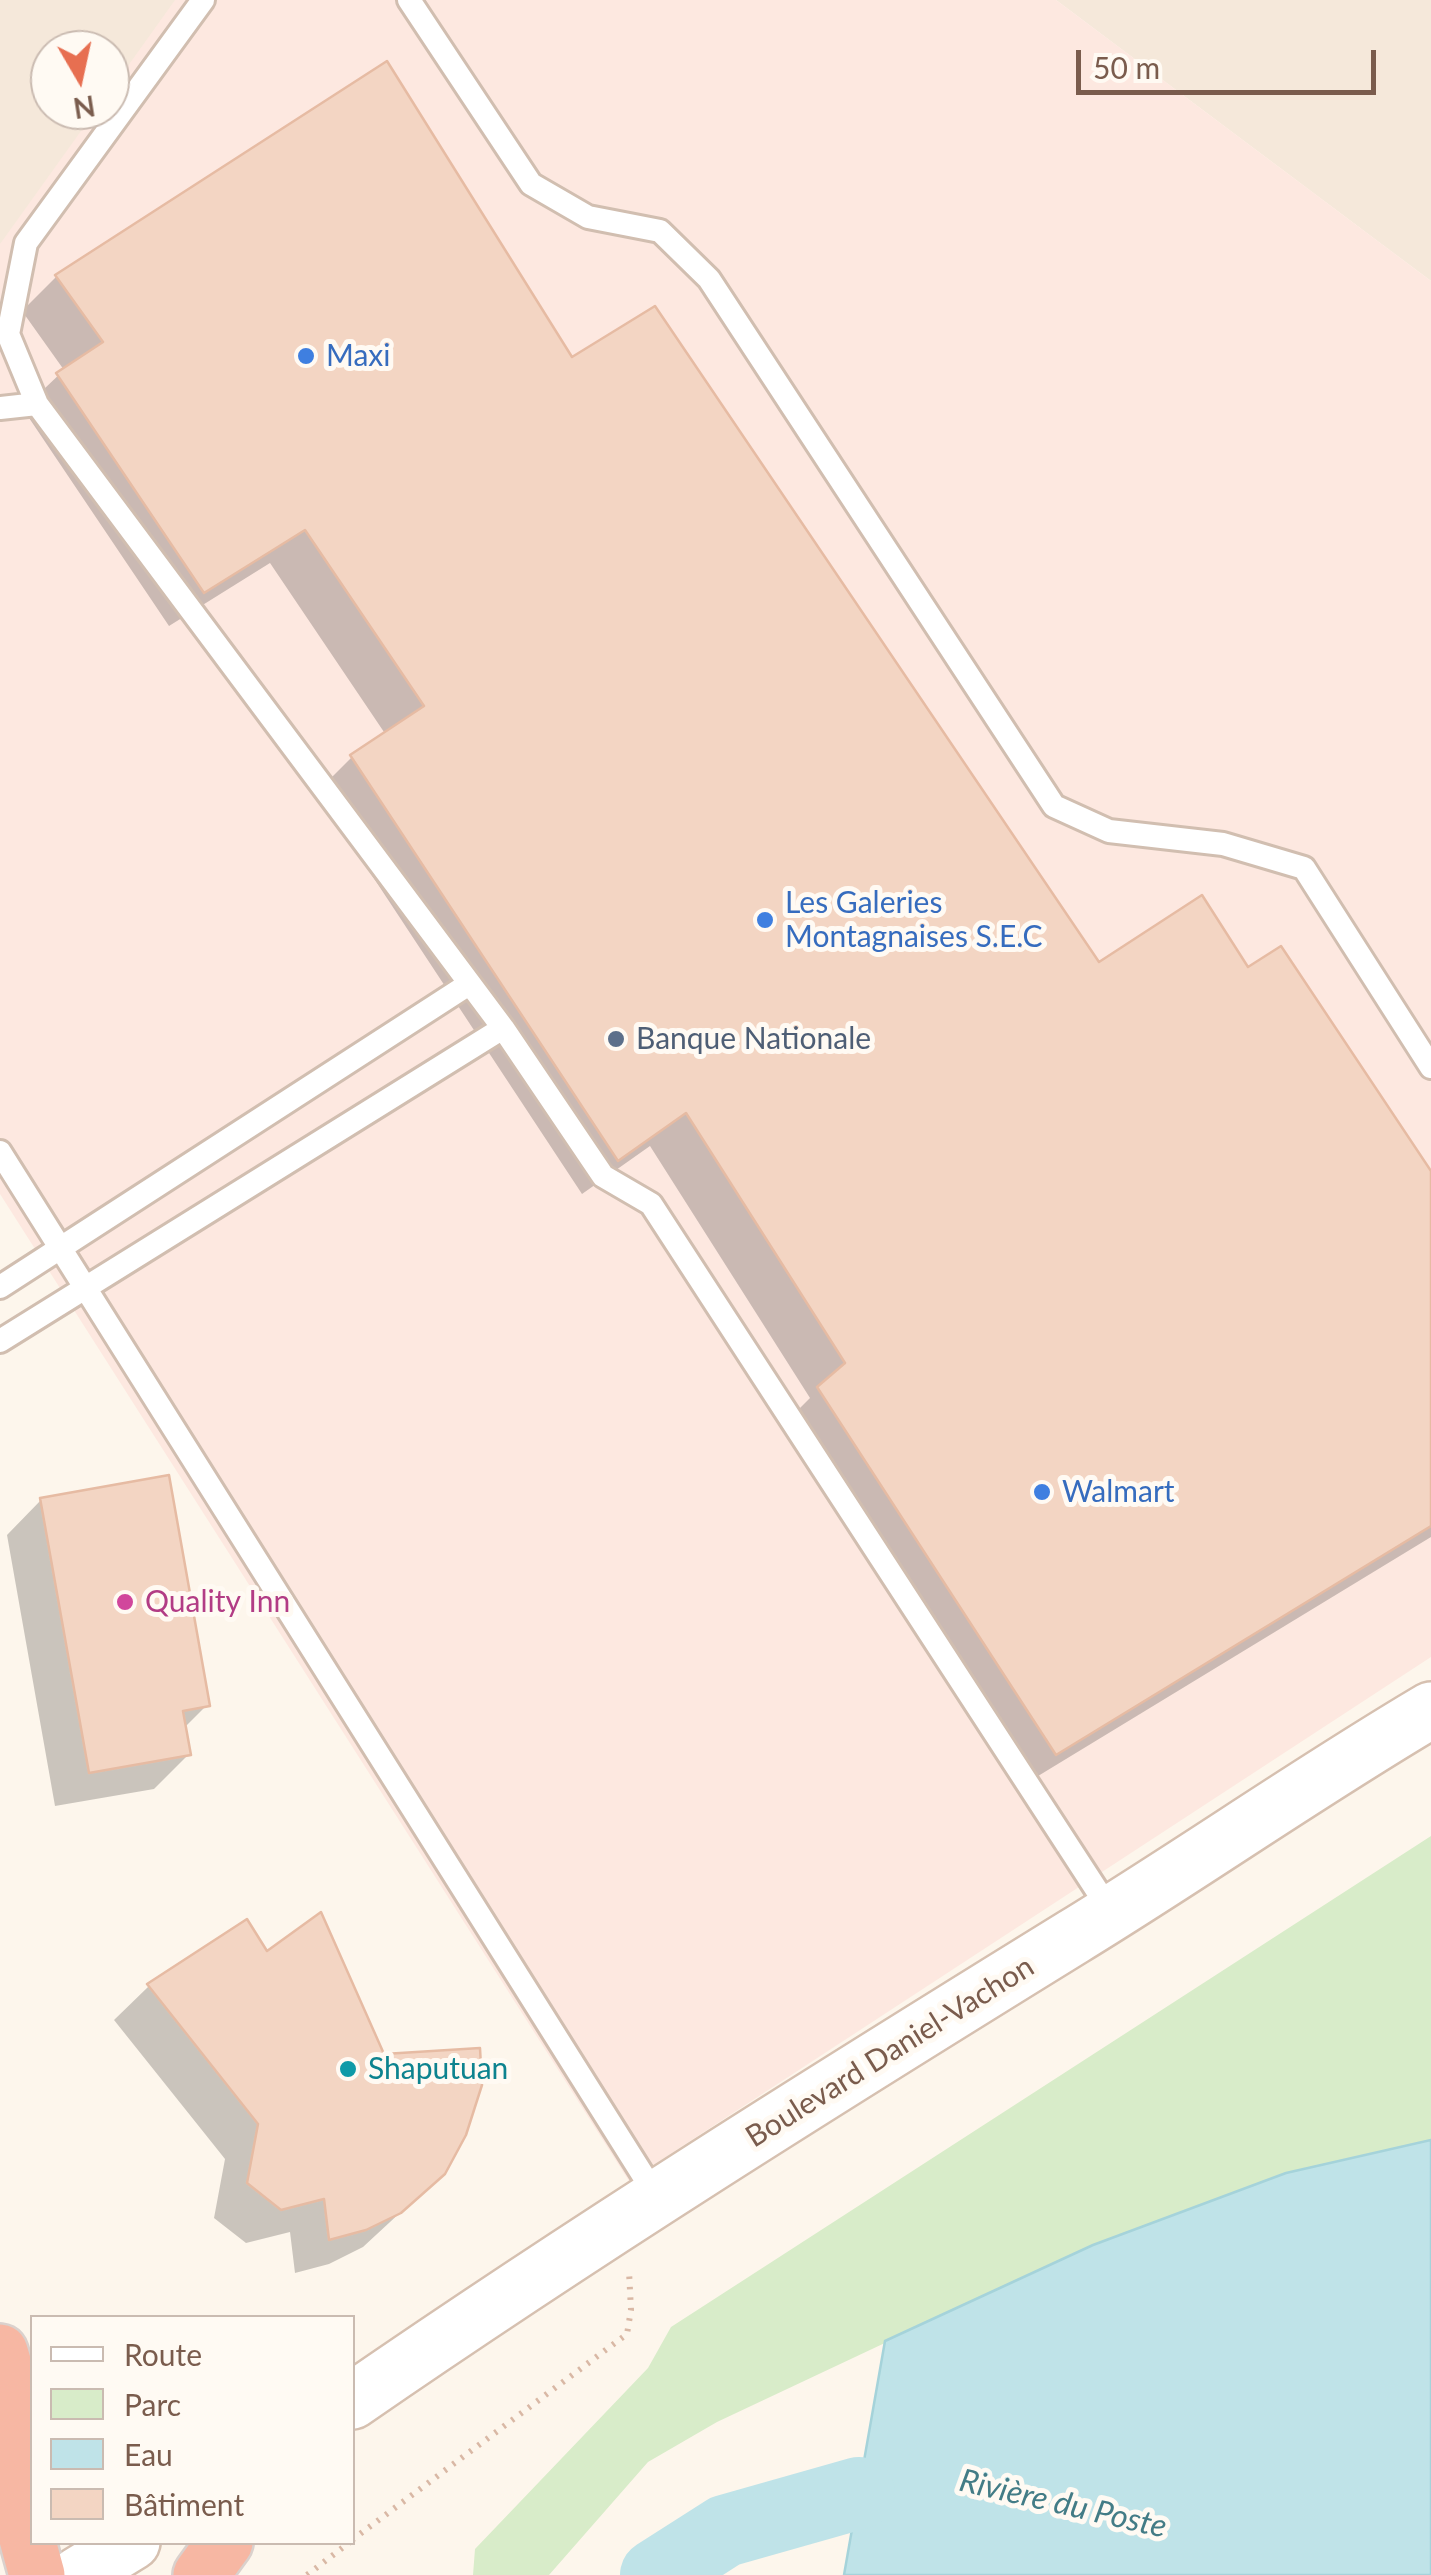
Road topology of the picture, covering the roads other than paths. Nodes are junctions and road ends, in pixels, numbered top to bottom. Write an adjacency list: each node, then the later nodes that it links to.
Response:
1 (203, 0): 3 (lane)
2 (409, 0): 7 (lane)
3 (37, 404): 4 (lane); 5 (lane)
4 (0, 408)
5 (469, 984): 6 (lane); 9 (lane)
6 (503, 1028): 11 (lane); 14 (lane)
7 (1431, 1067)
8 (0, 1152): 9 (lane)
9 (58, 1250): 10 (lane); 11 (lane)
10 (0, 1286)
11 (85, 1291): 12 (lane); 15 (lane)
12 (0, 1342)
13 (1431, 1710): 14 (street, Boulevard Daniel-Vachon)
14 (1111, 1912): 15 (street, Boulevard Daniel-Vachon)
15 (642, 2209): 17 (street, Boulevard Daniel-Vachon)
16 (0, 2352): 18 (highway)
17 (355, 2399)
18 (30, 2426)
19 (0, 2440): 22 (highway)
20 (127, 2545): 23 (street)
21 (224, 2545): 24 (highway)
22 (37, 2575)
23 (78, 2575)
24 (201, 2575)

